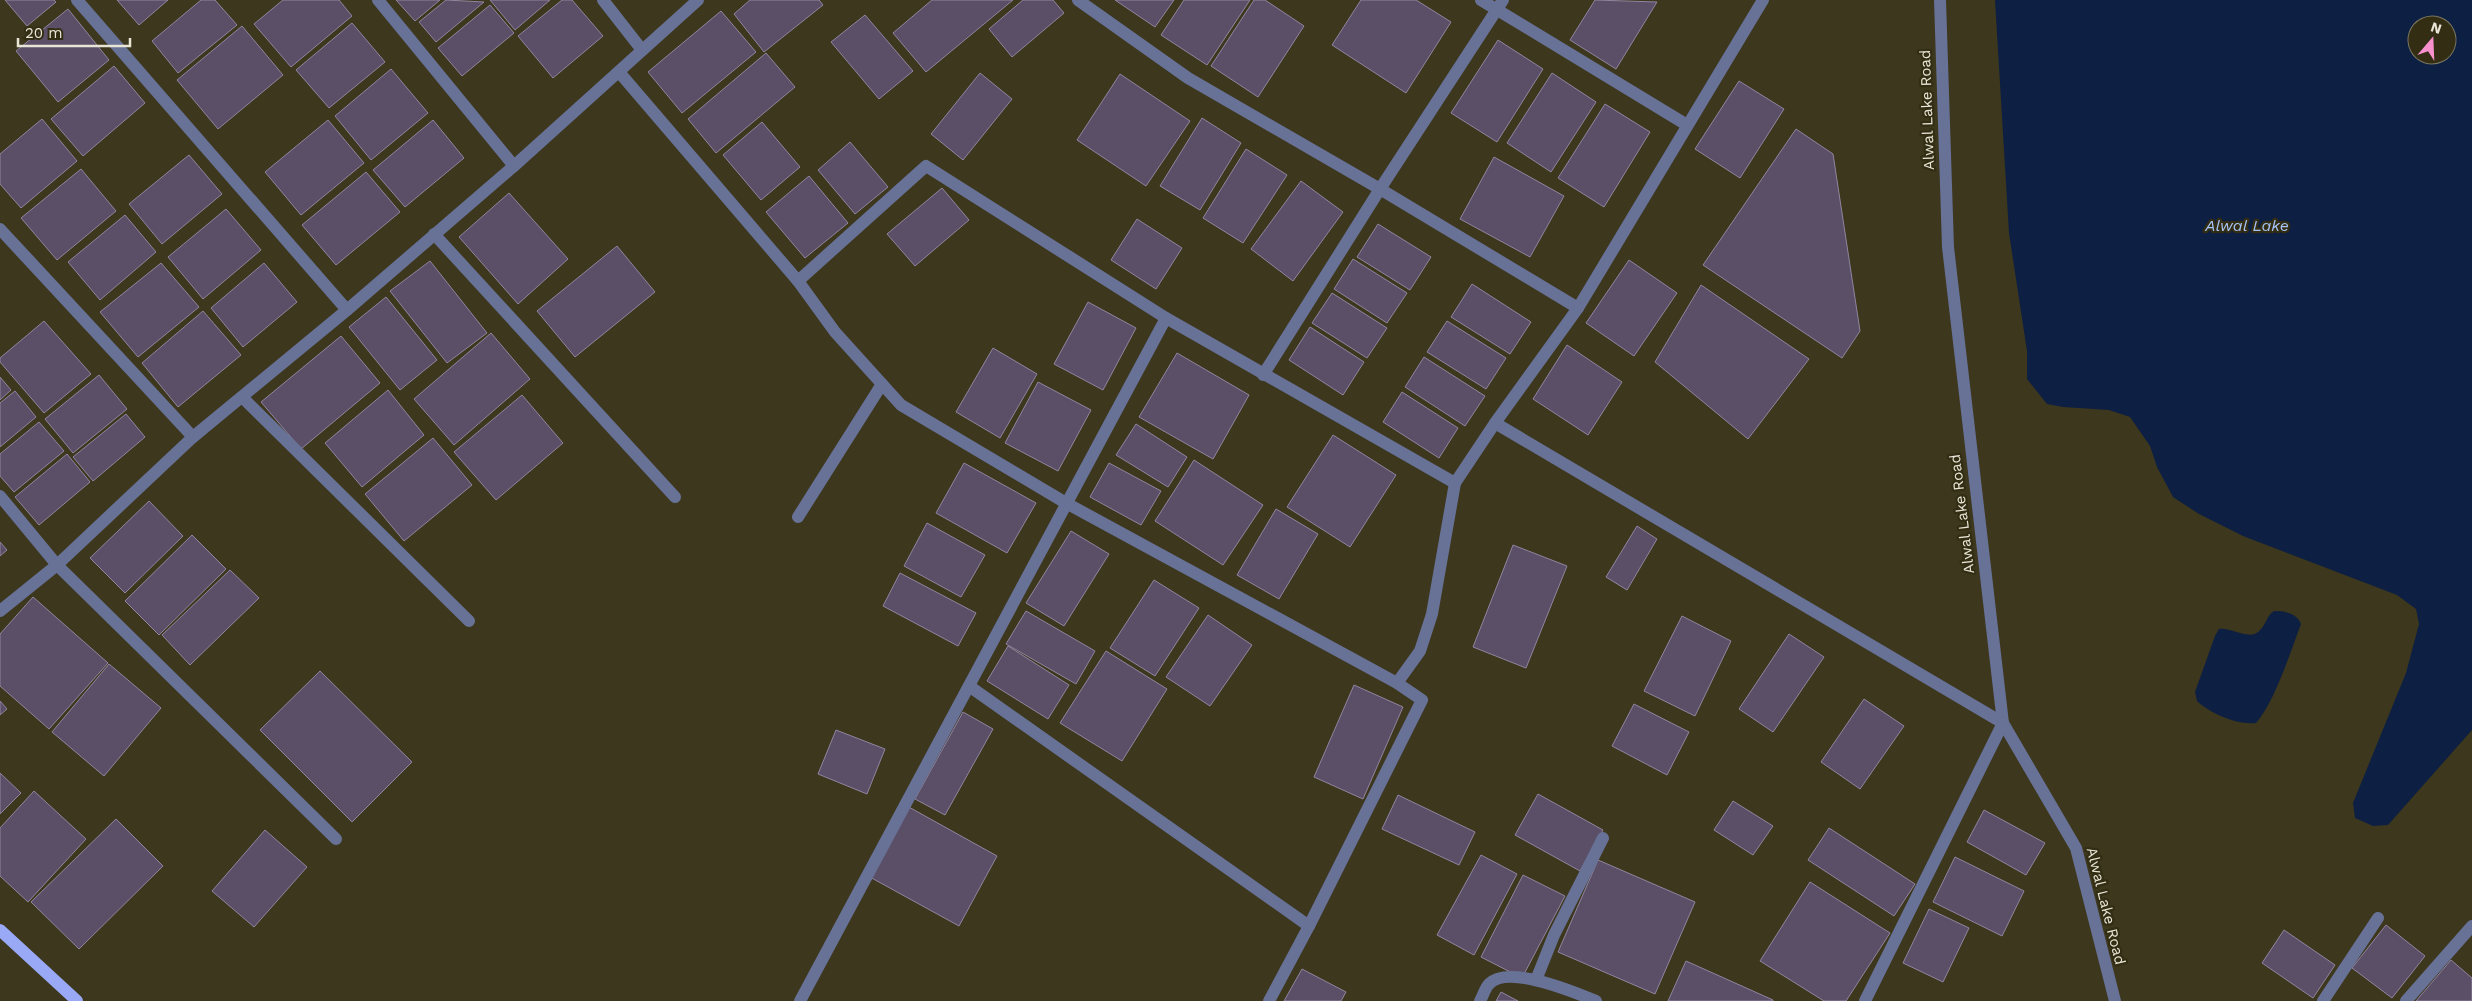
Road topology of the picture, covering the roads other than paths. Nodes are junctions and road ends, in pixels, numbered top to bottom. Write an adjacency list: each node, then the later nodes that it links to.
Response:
1 (77, 0): 19 (street)
2 (378, 0): 13 (street)
3 (603, 0): 10 (street)
4 (698, 0): 10 (street)
5 (1078, 0): 14 (street)
6 (1481, 0): 9 (street)
7 (1763, 0): 12 (street)
8 (1940, 0): 36 (street, Alwal Lake Road)
9 (1500, 5): 12 (street); 14 (street)
10 (642, 50): 11 (street)
11 (618, 72): 13 (street); 17 (street)
12 (1687, 125): 18 (street)
13 (514, 166): 16 (street)
14 (1380, 189): 18 (street); 21 (street)
15 (0, 229): 25 (street)
16 (434, 234): 19 (street); 28 (street)
17 (798, 281): 20 (street); 22 (street)
18 (1578, 308): 24 (street)
19 (347, 310): 23 (street)
20 (1166, 318): 21 (street); 29 (street)
21 (1264, 375): 26 (street)
22 (882, 384): 29 (street); 30 (street)
23 (242, 397): 25 (street); 33 (street)
24 (1495, 423): 26 (street); 36 (street)
25 (193, 437): 31 (street)
26 (1455, 483): 34 (street)
27 (0, 496): 31 (street)
28 (676, 497)
29 (1066, 504): 34 (street); 35 (street)
30 (798, 517)
31 (57, 565): 32 (street); 38 (street)
32 (0, 611)
33 (468, 621)
34 (1397, 684): 40 (street)
35 (969, 686): 40 (street); 45 (street)
36 (2003, 723): 49 (street); 50 (street, Alwal Lake Road)
37 (1603, 838): 43 (street)
38 (336, 839)
39 (2378, 918): 51 (street)
40 (1310, 926): 46 (street)
41 (2472, 926): 52 (street)
42 (0, 930): 44 (main road)
43 (1536, 980): 47 (street); 48 (street)
44 (77, 1001)
45 (800, 1001)
46 (1269, 1001)
47 (1480, 1001)
48 (1596, 1001)
49 (1865, 1001)
50 (2115, 1001)
51 (2323, 1001)
52 (2406, 1001)

